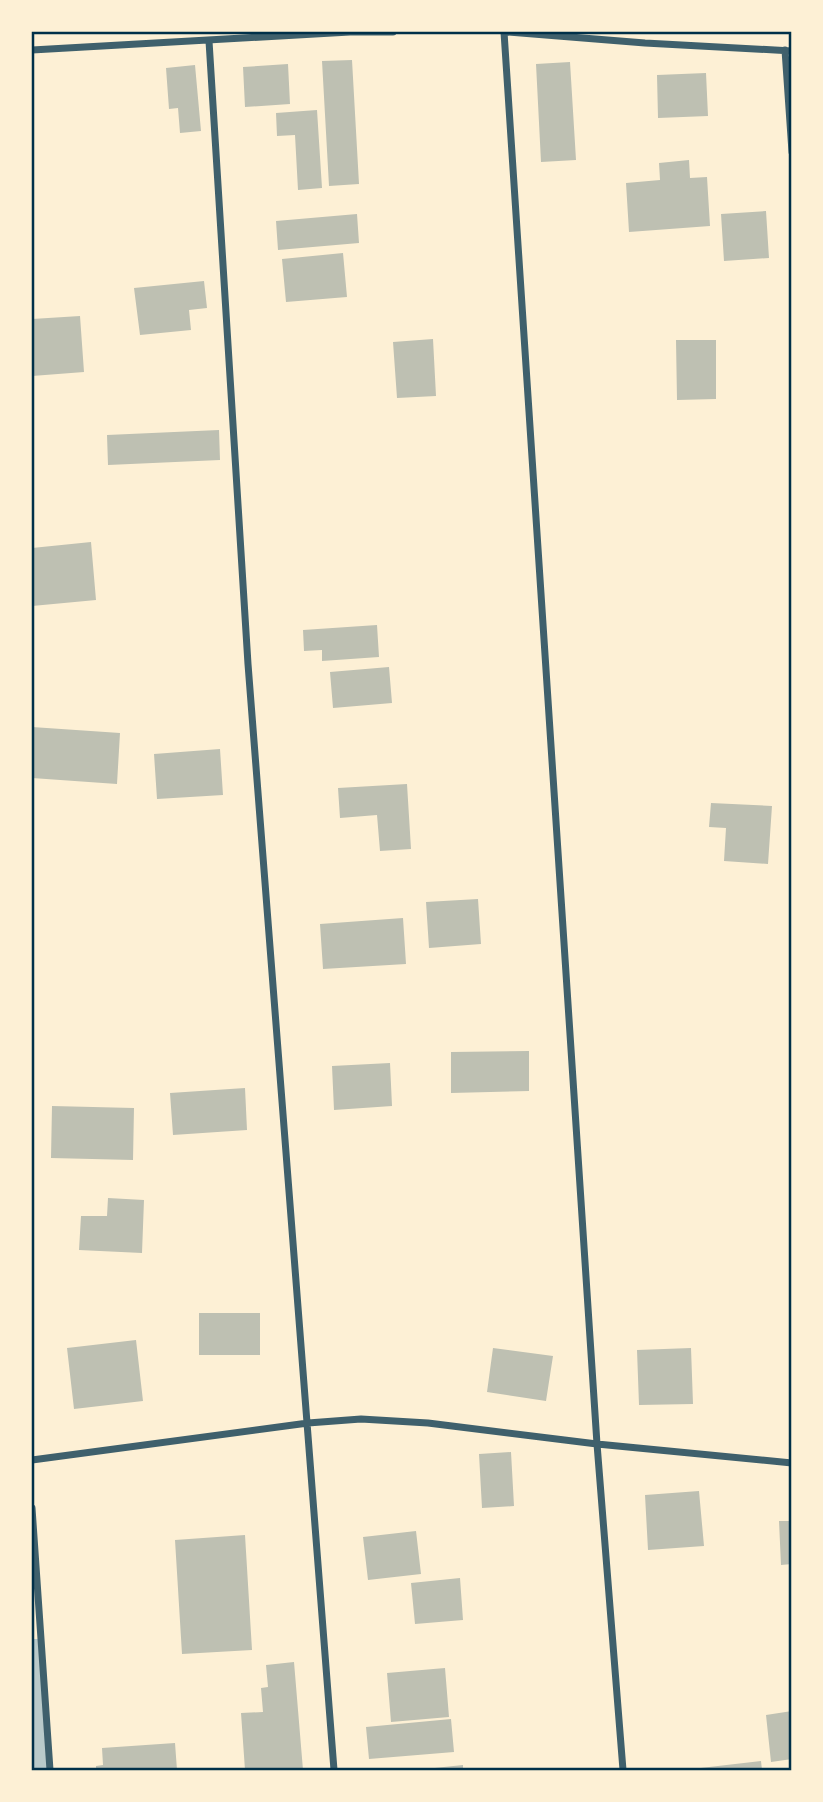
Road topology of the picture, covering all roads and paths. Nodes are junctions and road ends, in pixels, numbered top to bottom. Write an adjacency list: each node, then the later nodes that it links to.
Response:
1 (393, 32): 3 (street)
2 (506, 32): 5 (street); 8 (street)
3 (209, 41): 4 (street); 7 (street)
4 (32, 50)
5 (788, 51): 6 (street)
6 (792, 152)
7 (308, 1423): 8 (street); 9 (street); 13 (street)
8 (597, 1444): 10 (street); 14 (street)
9 (32, 1460)
10 (792, 1463)
11 (32, 1507): 12 (street)
12 (50, 1770)
13 (334, 1770)
14 (623, 1770)

